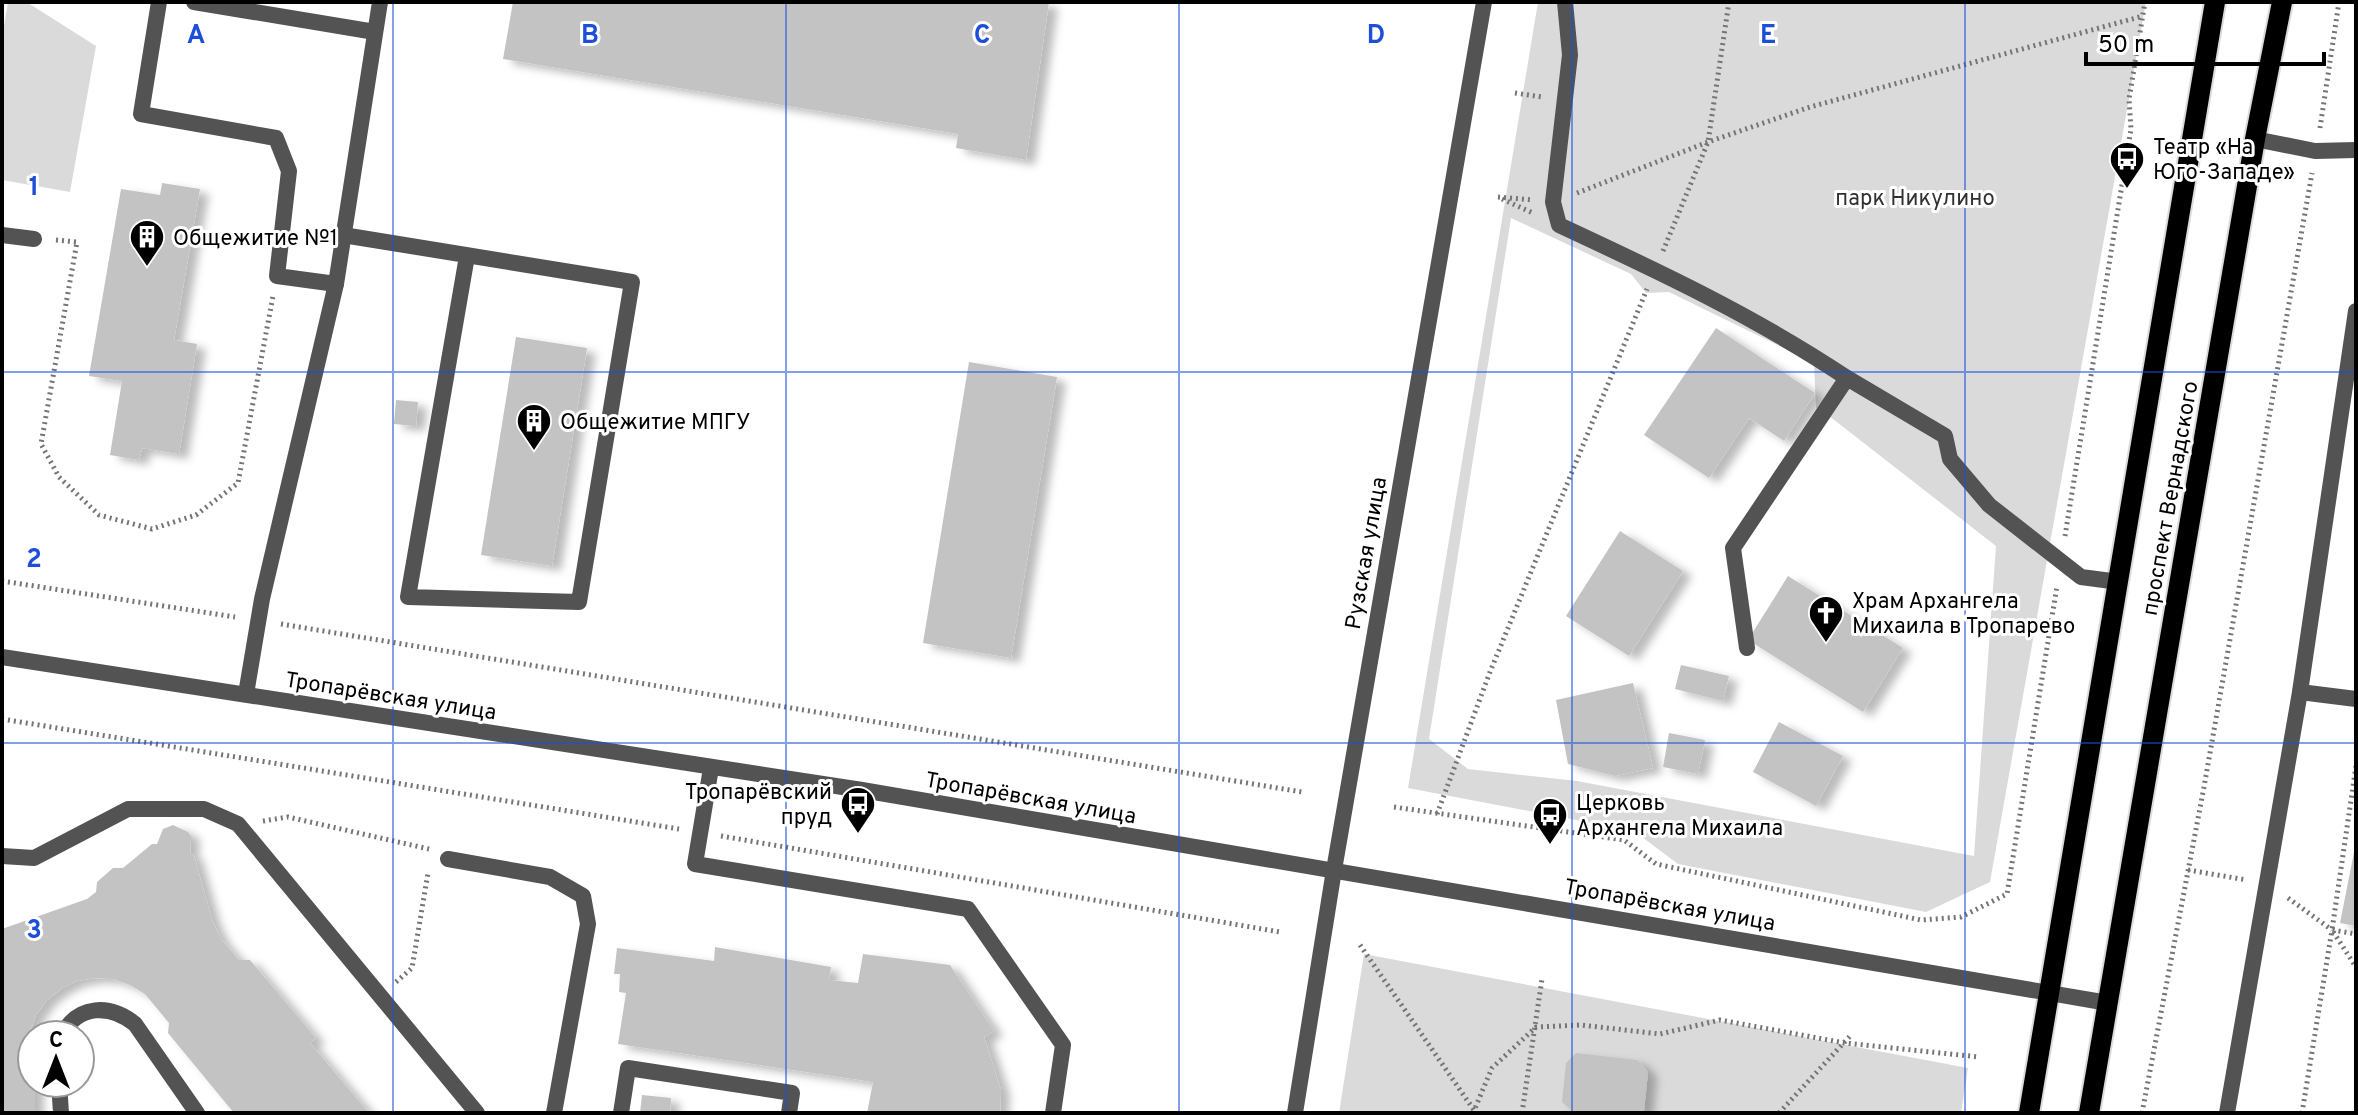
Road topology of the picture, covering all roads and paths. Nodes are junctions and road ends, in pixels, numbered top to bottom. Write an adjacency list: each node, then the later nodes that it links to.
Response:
1 (159, 2): 24 (street)
2 (194, 2): 12 (street)
3 (380, 2): 12 (street)
4 (1484, 2): 49 (street, Рузская улица)
5 (1565, 2): 18 (street)
6 (1729, 2): 14 (path)
7 (2145, 2): 11 (path)
8 (2215, 2): 30 (main road, проспект Вернадского)
9 (2282, 2): 13 (main road, проспект Вернадского)
10 (2339, 2): 16 (path)
11 (2143, 16): 14 (path); 28 (path)
12 (375, 32): 20 (street)
13 (2255, 139): 16 (street); 58 (main road, проспект Вернадского)
14 (1708, 142): 18 (path); 23 (path)
15 (2356, 150): 16 (street)
16 (2315, 151): 76 (path)
17 (1498, 197): 18 (path)
18 (1553, 202): 23 (street)
19 (2, 235): 21 (street)
20 (343, 235): 22 (street); 25 (street)
21 (34, 239): 24 (path)
22 (467, 256): 22 (street)
23 (1655, 270): 27 (street); 42 (path)
24 (277, 276): 25 (street)
25 (336, 284): 31 (street)
26 (2356, 311): 34 (street)
27 (1847, 378): 28 (street); 32 (street)
28 (2061, 562): 30 (street); 42 (path)
29 (2, 581): 31 (path)
30 (2119, 582): 56 (main road, проспект Вернадского)
31 (258, 620): 35 (street); 40 (path)
32 (1747, 648)
33 (2, 657): 35 (street, Тропарёвская улица)
34 (2300, 692): 36 (street); 77 (street)
35 (246, 694): 39 (street, Тропарёвская улица)
36 (2356, 699)
37 (2, 719): 44 (path)
38 (2356, 766): 50 (path)
39 (711, 768): 44 (street); 49 (street, Тропарёвская улица)
40 (1302, 792)
41 (1394, 807): 42 (path)
42 (1437, 814)
43 (238, 824): 45 (path); 46 (street); 57 (street)
44 (700, 833): 51 (path); 70 (street)
45 (432, 850)
46 (2, 856)
47 (448, 859): 67 (street)
48 (430, 864): 57 (path)
49 (1334, 870): 56 (street, Тропарёвская улица); 71 (street, Рузская улица)
50 (2332, 930): 52 (path); 54 (path); 78 (path)
51 (1280, 932)
52 (2356, 934)
53 (1360, 945): 64 (path)
54 (2356, 967)
55 (1542, 979): 60 (path)
56 (2050, 992): 58 (street); 74 (main road, проспект Вернадского)
57 (380, 996): 66 (street)
58 (2108, 1003): 75 (main road, проспект Вернадского)
59 (74, 1019): 65 (street)
60 (1536, 1027): 62 (path); 64 (path); 72 (path)
61 (1851, 1035): 62 (path)
62 (1845, 1043): 63 (path); 73 (path)
63 (1979, 1057)
64 (1474, 1112)
65 (197, 1113)
66 (477, 1113)
67 (554, 1113)
68 (621, 1113): 69 (street)
69 (789, 1113)
70 (1053, 1113)
71 (1295, 1113)
72 (1522, 1113)
73 (1779, 1113)
74 (2029, 1113)
75 (2089, 1113)
76 (2142, 1113)
77 (2227, 1113)
78 (2302, 1113)

